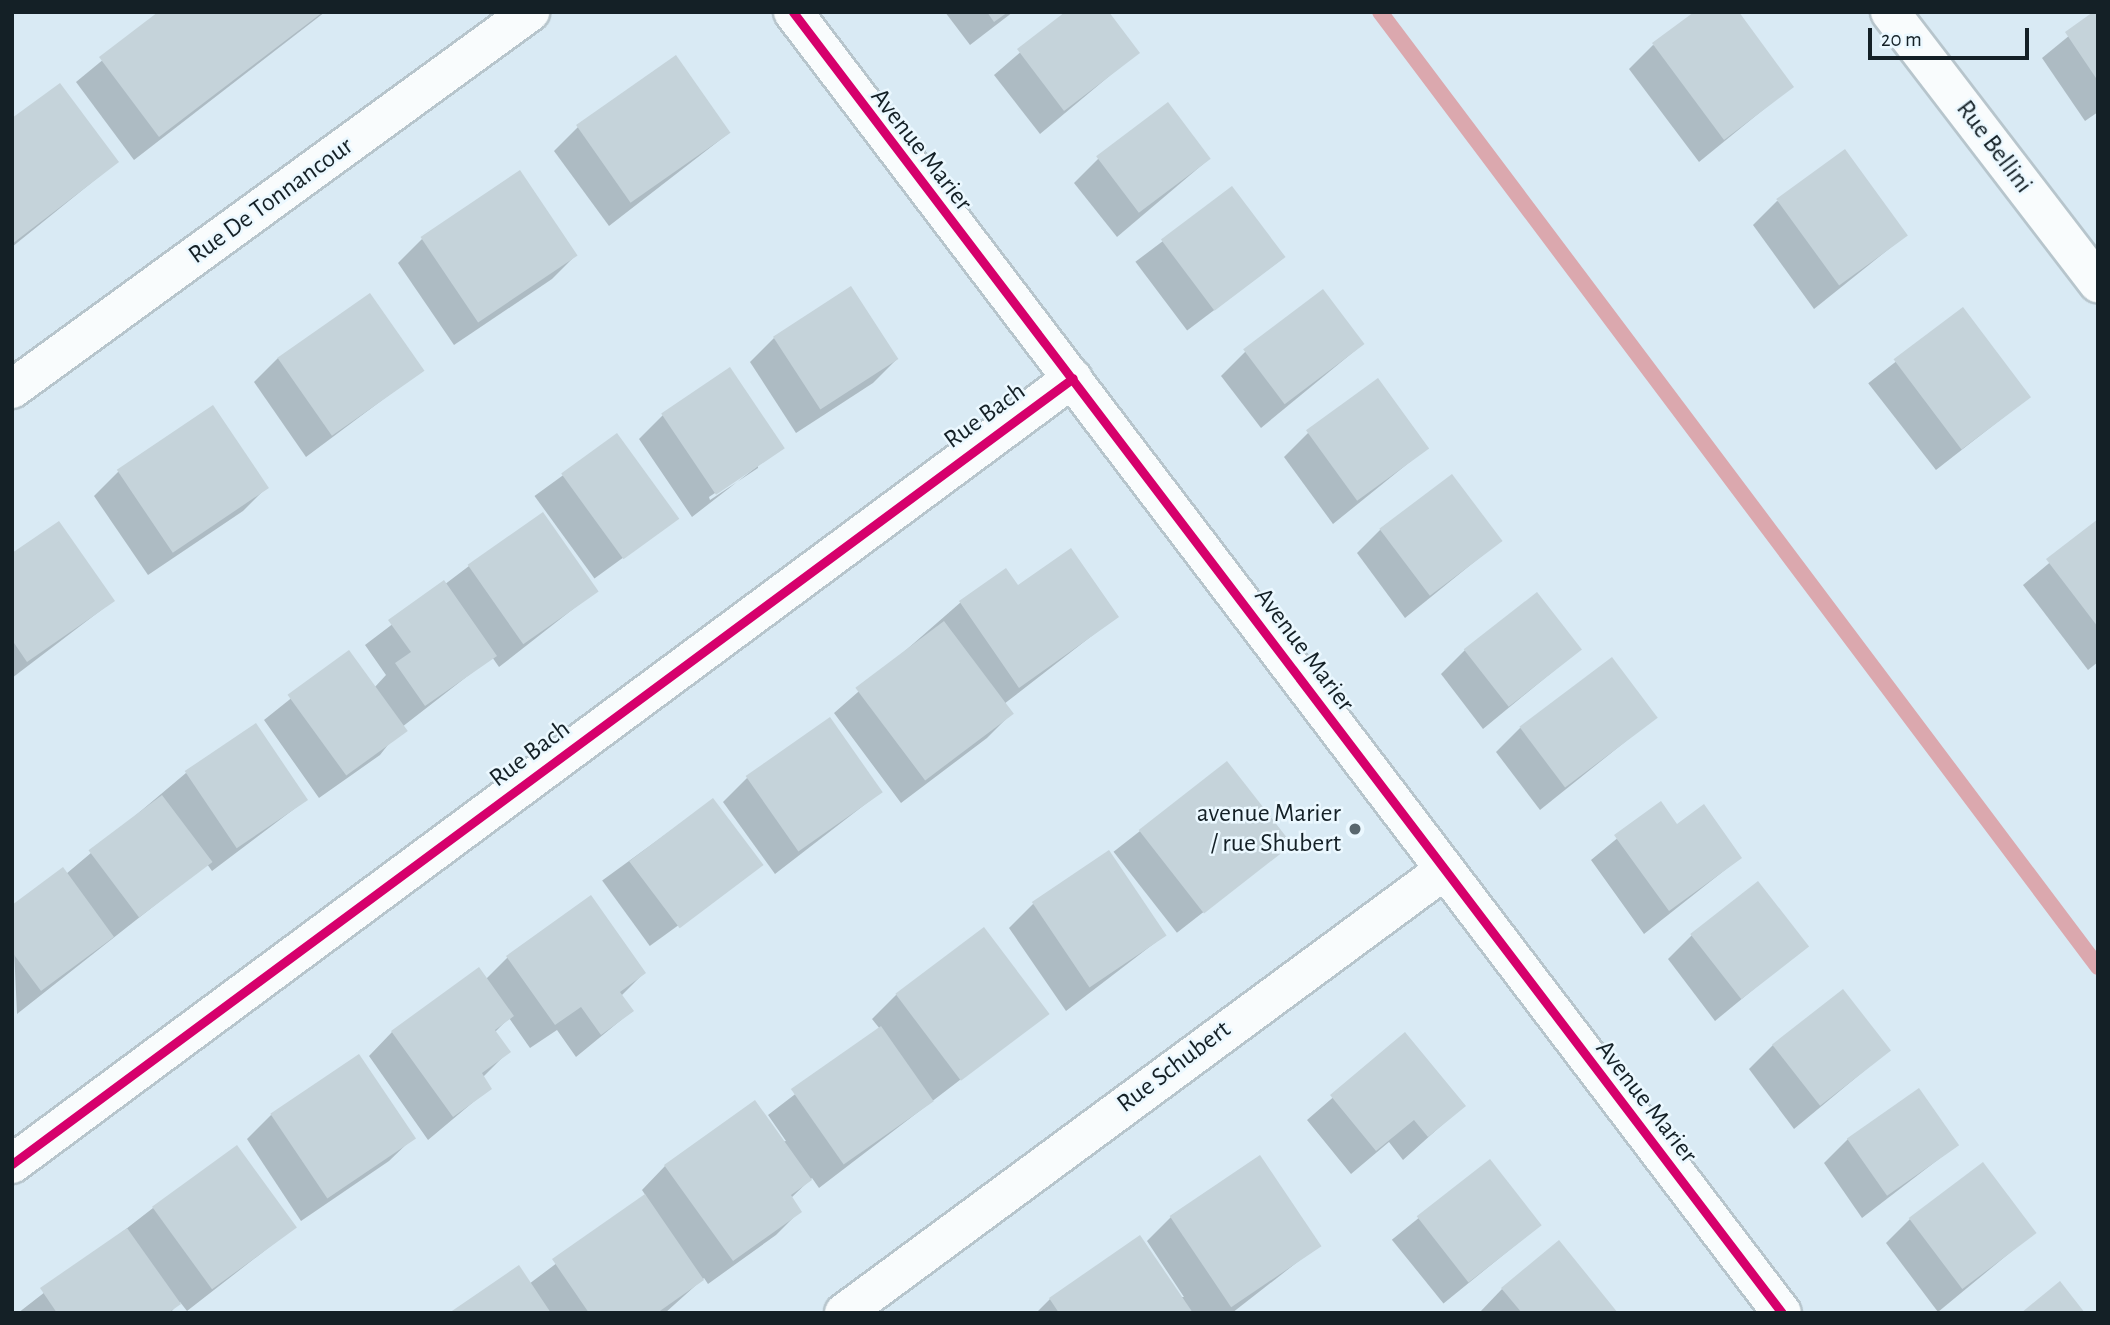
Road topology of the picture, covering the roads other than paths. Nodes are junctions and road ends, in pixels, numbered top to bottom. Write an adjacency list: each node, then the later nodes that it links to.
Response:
1 (530, 12): 6 (street, Rue De Tonnancour)
2 (793, 12): 5 (street, Avenue Marier)
3 (1890, 12): 4 (street, Rue Bellini)
4 (2098, 283)
5 (1073, 378): 7 (street, Avenue Marier); 8 (street, Rue Bach)
6 (12, 389)
7 (1442, 872): 9 (street, Rue Schubert); 10 (street, Avenue Marier)
8 (12, 1164)
9 (844, 1313)
10 (1782, 1313)

